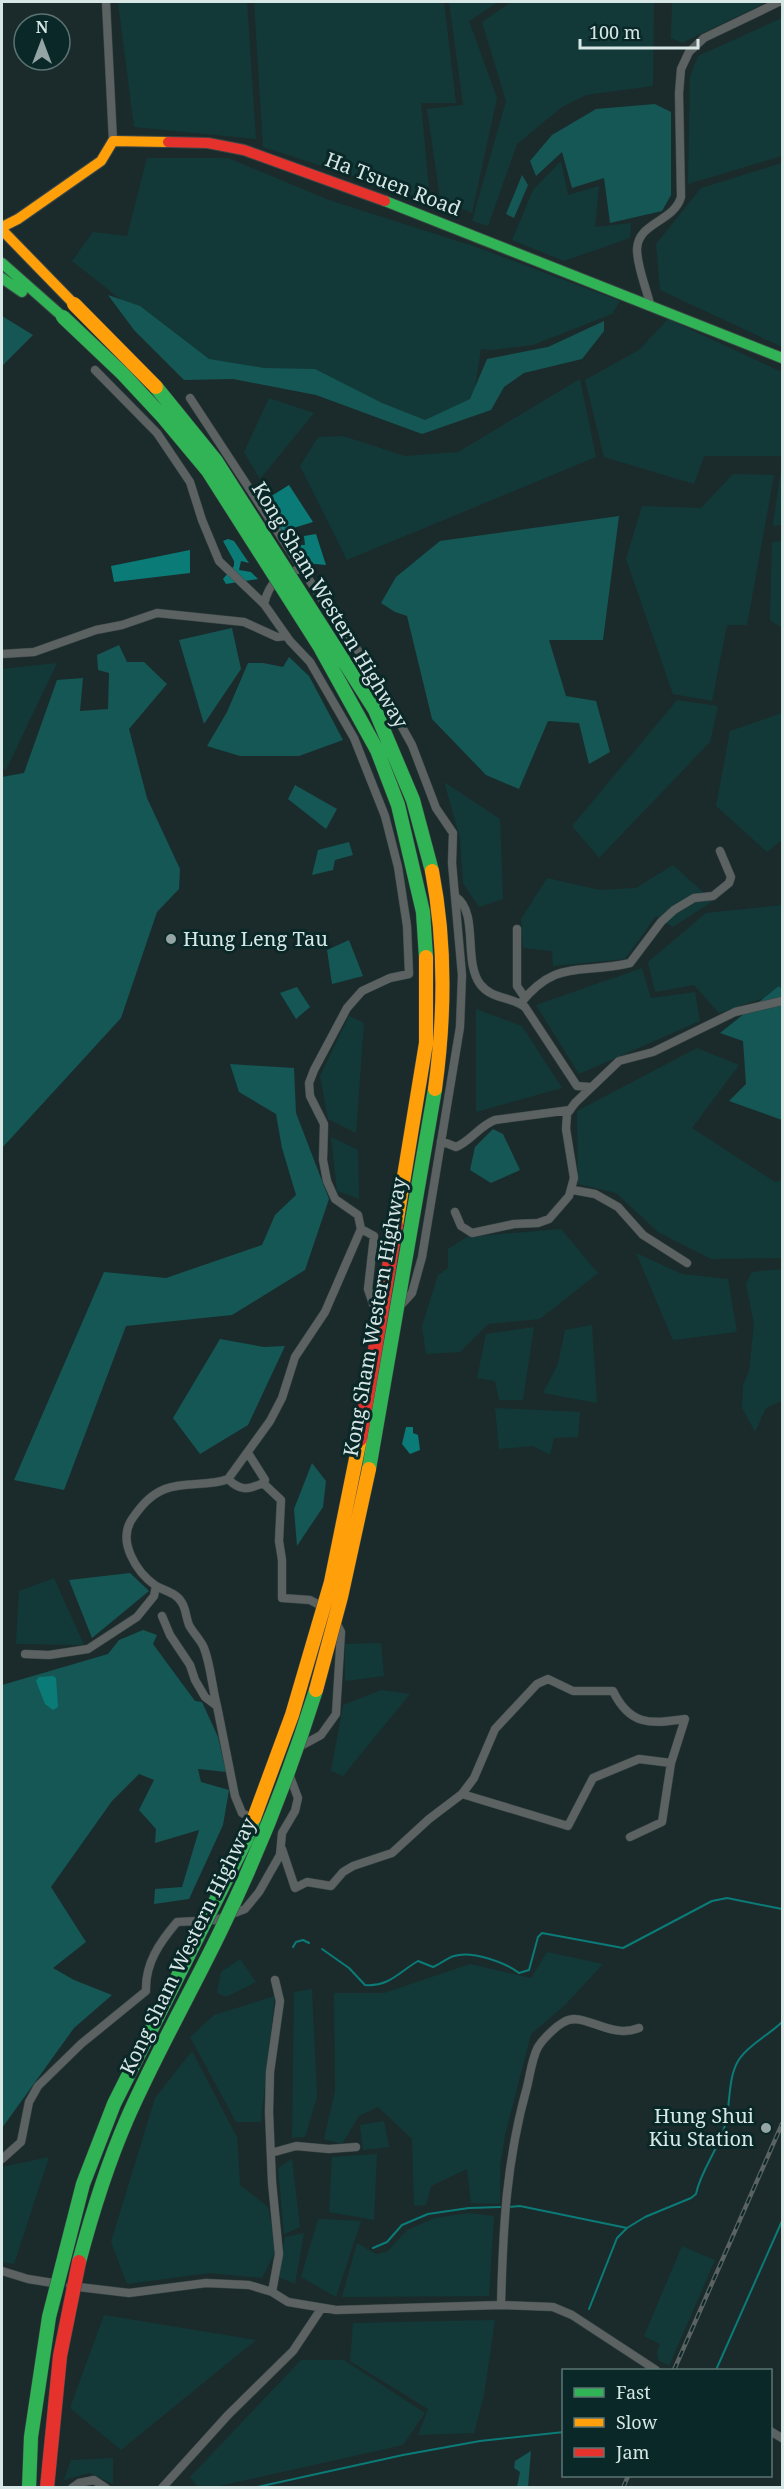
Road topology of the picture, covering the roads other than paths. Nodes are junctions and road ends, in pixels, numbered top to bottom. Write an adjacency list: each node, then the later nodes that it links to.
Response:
1 (106, 2): 3 (street)
2 (779, 2): 9 (street)
3 (112, 141): 4 (main road); 9 (main road, Ha Tsuen Road)
4 (2, 229): 8 (main road)
5 (2, 243): 8 (main road, Kong Sham Western Highway)
6 (2, 263): 10 (main road, Kong Sham Western Highway)
7 (2, 278): 10 (main road)
8 (74, 304): 53 (main road, Kong Sham Western Highway, bridge)
9 (650, 304): 11 (main road, Ha Tsuen Road)
10 (63, 317): 52 (main road, Kong Sham Western Highway, bridge)
11 (783, 358)
12 (95, 370): 15 (street)
13 (190, 398): 14 (street)
14 (302, 568): 15 (street); 19 (street)
15 (264, 604): 16 (street)
16 (286, 636): 17 (street); 28 (street)
17 (2, 654)
18 (720, 851): 21 (street)
19 (456, 897): 21 (street); 25 (street)
20 (517, 929): 21 (street)
21 (523, 1001): 23 (street)
22 (783, 1001): 23 (street)
23 (590, 1088): 24 (street)
24 (570, 1110): 25 (street); 26 (street)
25 (441, 1141): 28 (street)
26 (573, 1190): 27 (street); 29 (street)
27 (455, 1212)
28 (361, 1229): 30 (street)
29 (687, 1263)
30 (248, 1453): 31 (street); 32 (street)
31 (228, 1479): 32 (street); 33 (street)
32 (263, 1483): 39 (street)
33 (156, 1586): 35 (street); 36 (street)
34 (162, 1616): 36 (street)
35 (25, 1654)
36 (217, 1706): 39 (street)
37 (671, 1763): 38 (street); 38 (street); 40 (street)
38 (462, 1794): 41 (street)
39 (282, 1833): 41 (street)
40 (630, 1837)
41 (281, 1847): 46 (street)
42 (275, 1980): 45 (street)
43 (639, 2028): 49 (street)
44 (356, 2147): 45 (street)
45 (271, 2153): 48 (street)
46 (2, 2159)
47 (2, 2271): 48 (street)
48 (272, 2292): 50 (street)
49 (501, 2305): 50 (street); 51 (street)
50 (321, 2309): 56 (street)
51 (654, 2369)
52 (29, 2487)
53 (47, 2487)
54 (72, 2487): 55 (street)
55 (106, 2487)
56 (162, 2487)

